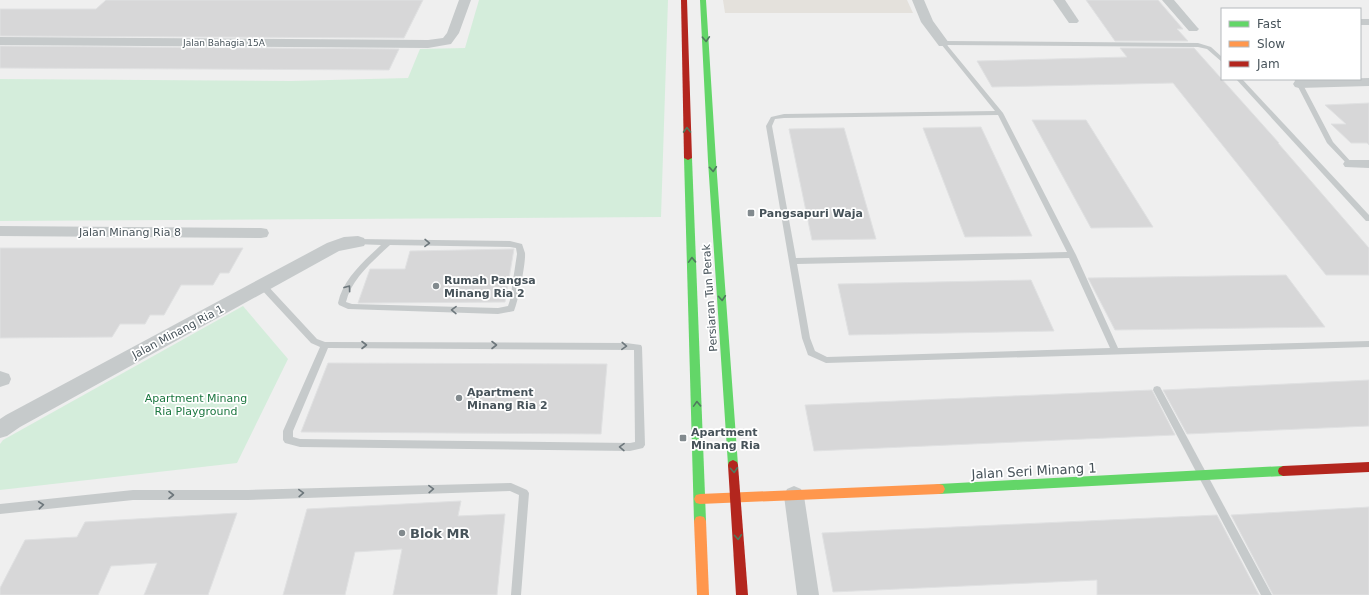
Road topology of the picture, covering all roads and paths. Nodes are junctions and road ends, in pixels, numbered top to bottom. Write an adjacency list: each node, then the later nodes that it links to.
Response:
1 (465, 0): 9 (street, Jalan Bahagia 15A)
2 (684, 0): 35 (street, Persiaran Tun Perak, one-way to 2)
3 (703, 0): 34 (street, Persiaran Tun Perak, one-way to 34)
4 (918, 0): 10 (street)
5 (1059, 0): 7 (street)
6 (1168, 0): 8 (street)
7 (1073, 21)
8 (1193, 29)
9 (0, 41)
10 (942, 43): 11 (lane); 15 (lane)
11 (1221, 59)
12 (1240, 80): 18 (lane)
13 (1298, 82): 14 (street); 16 (lane)
14 (1369, 82)
15 (1000, 113): 23 (lane); 24 (lane)
16 (1350, 164): 17 (street)
17 (1369, 164)
18 (1369, 219)
19 (0, 231): 20 (street, Jalan Minang Ria 8)
20 (261, 233)
21 (358, 242): 22 (lane); 25 (street, Jalan Minang Ria 1)
22 (388, 242): 22 (lane, one-way to 22)
23 (1072, 255): 24 (lane); 28 (lane)
24 (792, 261): 28 (lane)
25 (263, 286): 27 (lane); 30 (street, Jalan Minang Ria 1)
26 (1369, 344): 28 (lane)
27 (325, 345): 27 (lane, one-way to 27)
28 (1115, 350)
29 (1157, 390): 32 (lane)
30 (0, 430)
31 (1369, 467): 32 (street, Jalan Seri Minang 1)
32 (1203, 476): 33 (street, Jalan Seri Minang 1); 41 (lane)
33 (794, 496): 34 (street, Jalan Seri Minang 1); 40 (street)
34 (736, 498): 35 (street, Jalan Seri Minang 1); 39 (street, Persiaran Tun Perak, one-way to 39)
35 (700, 499): 38 (street, Persiaran Tun Perak)
36 (1, 511): 37 (lane, one-way to 37)
37 (516, 595)
38 (703, 595)
39 (742, 595)
40 (808, 595)
41 (1267, 595)

